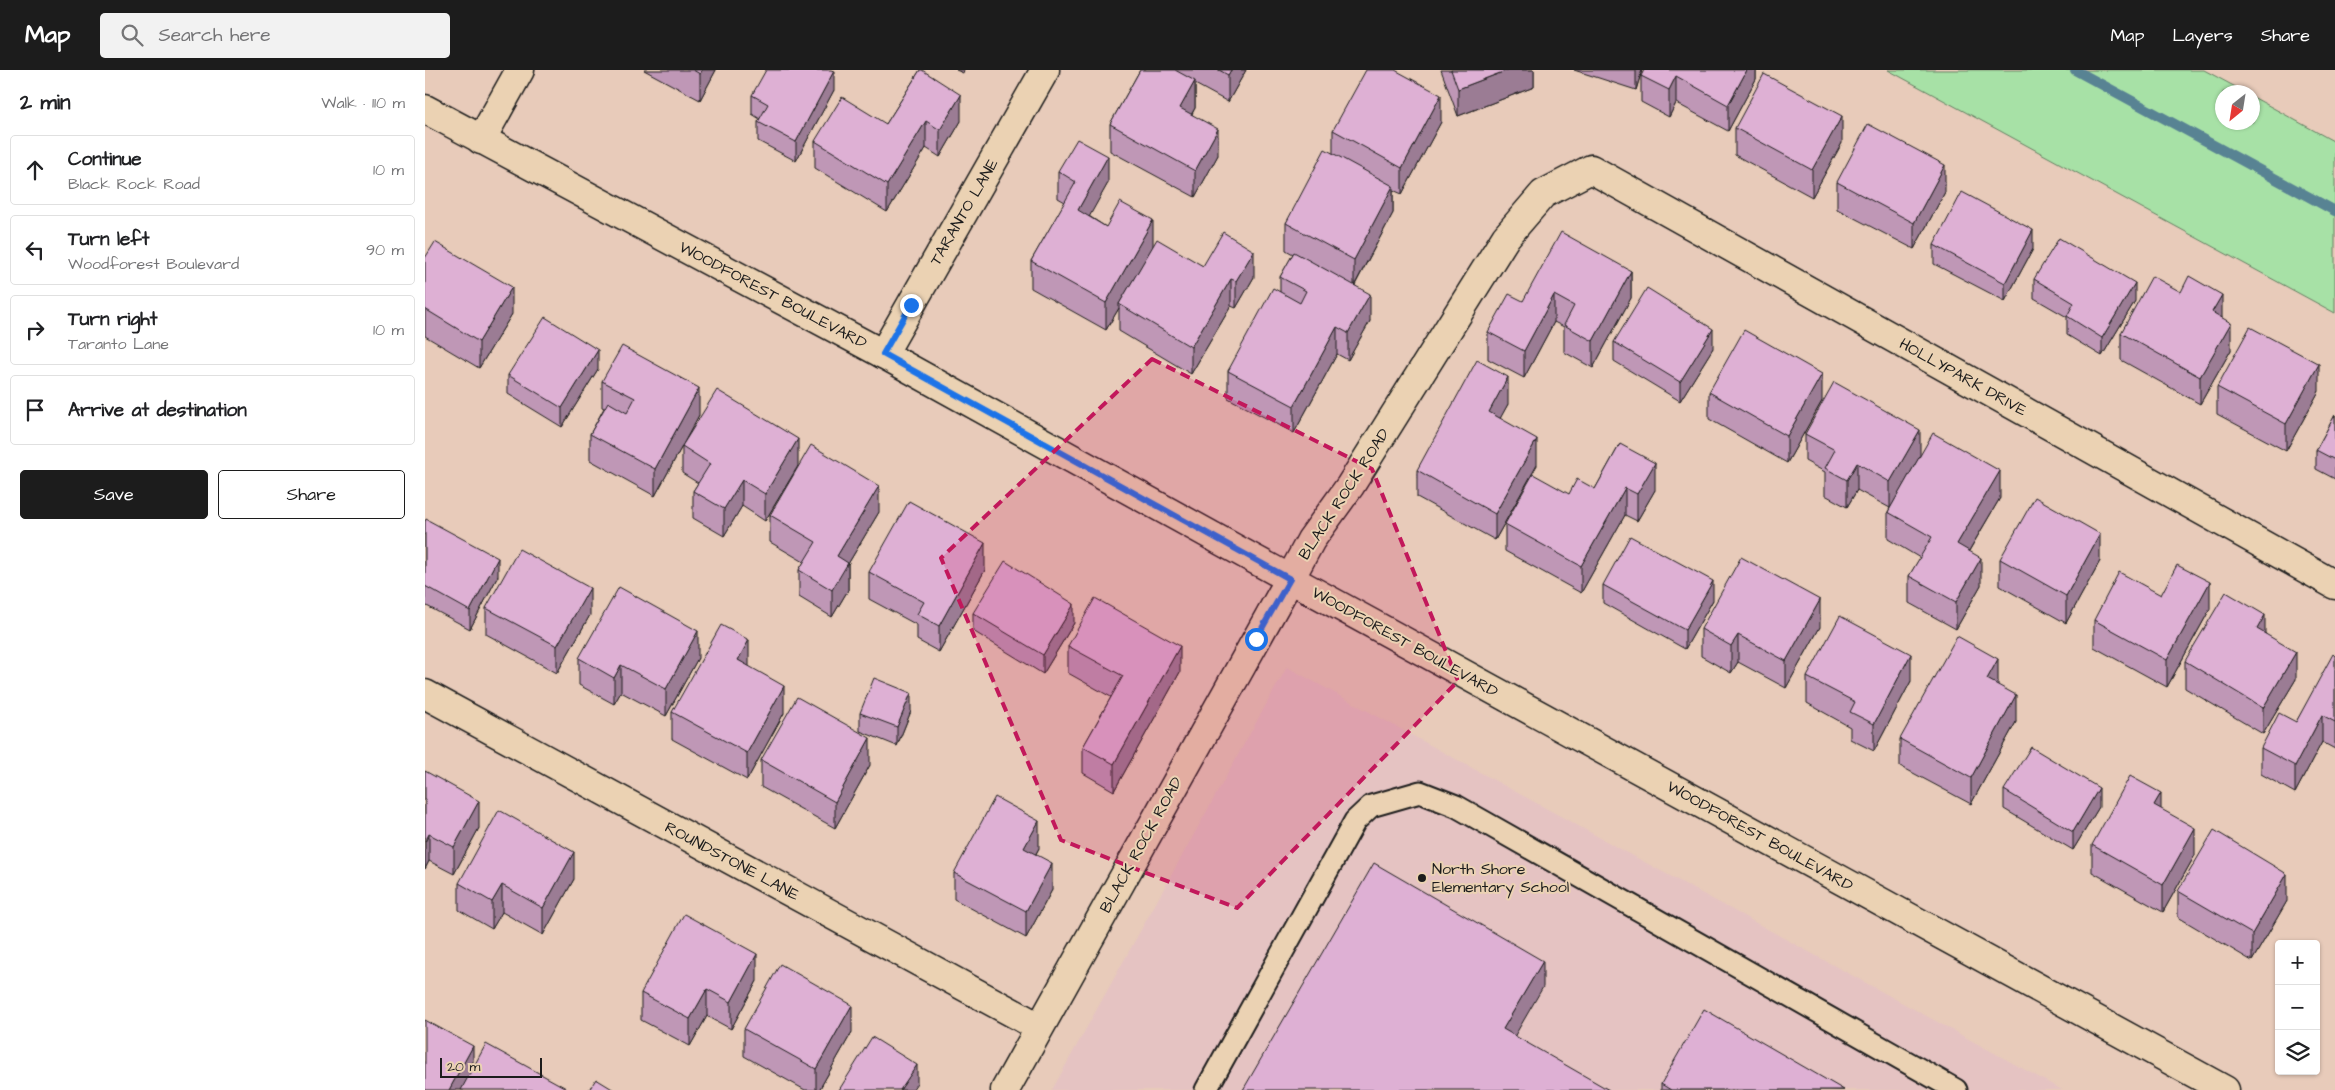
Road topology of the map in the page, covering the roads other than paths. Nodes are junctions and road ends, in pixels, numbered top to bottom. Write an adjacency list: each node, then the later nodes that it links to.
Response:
1 (520, 70): 4 (street)
2 (1045, 70): 6 (street, TARANTO LANE)
3 (425, 110): 4 (street, WOODFOREST BOULEVARD)
4 (481, 140): 6 (street, WOODFOREST BOULEVARD)
5 (1591, 169): 7 (street, BLACK ROCK ROAD); 8 (street, HOLLYPARK DRIVE)
6 (883, 354): 7 (street, WOODFOREST BOULEVARD)
7 (1290, 579): 10 (street, BLACK ROCK ROAD); 14 (street, WOODFOREST BOULEVARD)
8 (2335, 585)
9 (425, 694): 10 (street, ROUNDSTONE LANE)
10 (1039, 1027): 11 (street, BLACK ROCK ROAD)
11 (1005, 1090)
12 (1206, 1090): 13 (lane)
13 (1956, 1090)
14 (2225, 1090)

